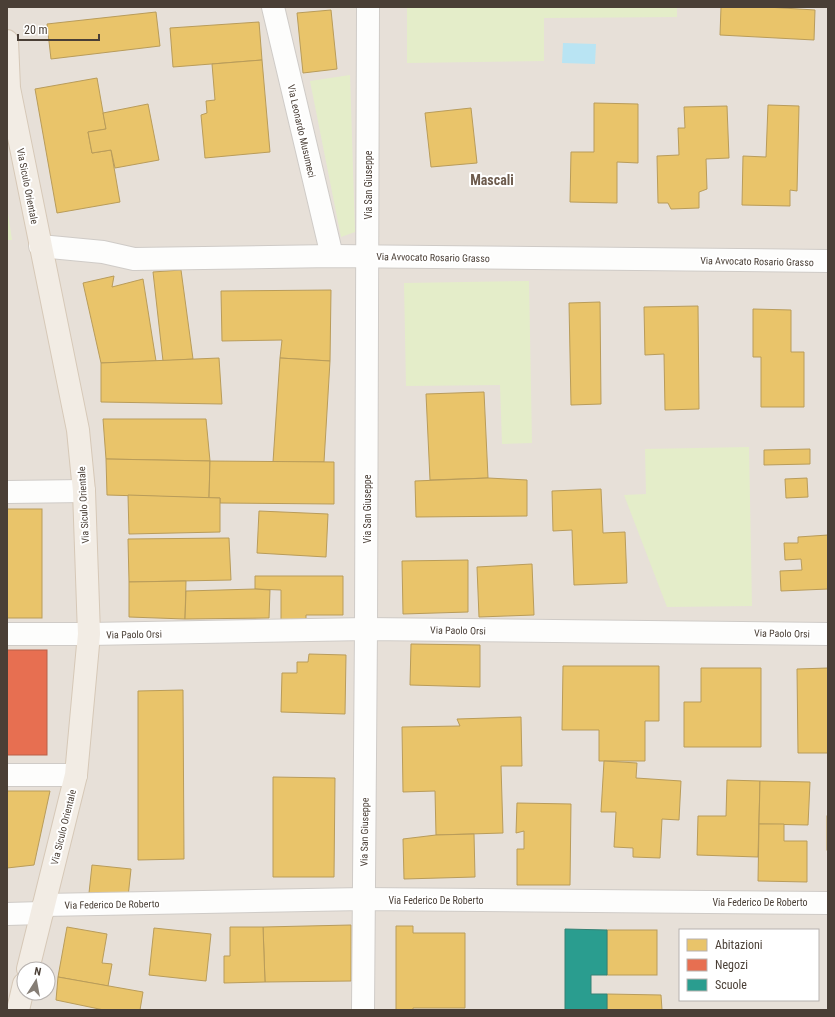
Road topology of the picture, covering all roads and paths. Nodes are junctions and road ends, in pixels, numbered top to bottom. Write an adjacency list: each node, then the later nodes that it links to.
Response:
1 (272, 7): 5 (street, Via Leonardo Musumeci)
2 (368, 7): 6 (street, Via San Giuseppe)
3 (7, 41): 4 (main road, Via Siculo Orientale)
4 (40, 246): 5 (street, Via Avvocato Rosario Grasso); 8 (main road, Via Siculo Orientale)
5 (332, 256): 6 (street, Via Avvocato Rosario Grasso)
6 (368, 256): 7 (street, Via Avvocato Rosario Grasso); 10 (street, Via San Giuseppe)
7 (828, 261)
8 (84, 491): 9 (street); 12 (main road, Via Siculo Orientale)
9 (7, 492)
10 (366, 629): 12 (street, Via Paolo Orsi); 13 (street, Via Paolo Orsi); 16 (street, Via San Giuseppe)
11 (7, 634): 12 (street, Via Paolo Orsi)
12 (88, 634): 15 (main road, Via Siculo Orientale)
13 (828, 634)
14 (7, 775): 15 (street)
15 (76, 775): 18 (main road, Via Siculo Orientale)
16 (363, 899): 17 (street, Via Federico De Roberto); 18 (street, Via Federico De Roberto); 21 (street, Via San Giuseppe)
17 (828, 902)
18 (43, 909): 19 (street, Via Federico De Roberto); 20 (main road, Via Siculo Orientale)
19 (7, 914)
20 (30, 961)
21 (362, 1010)

